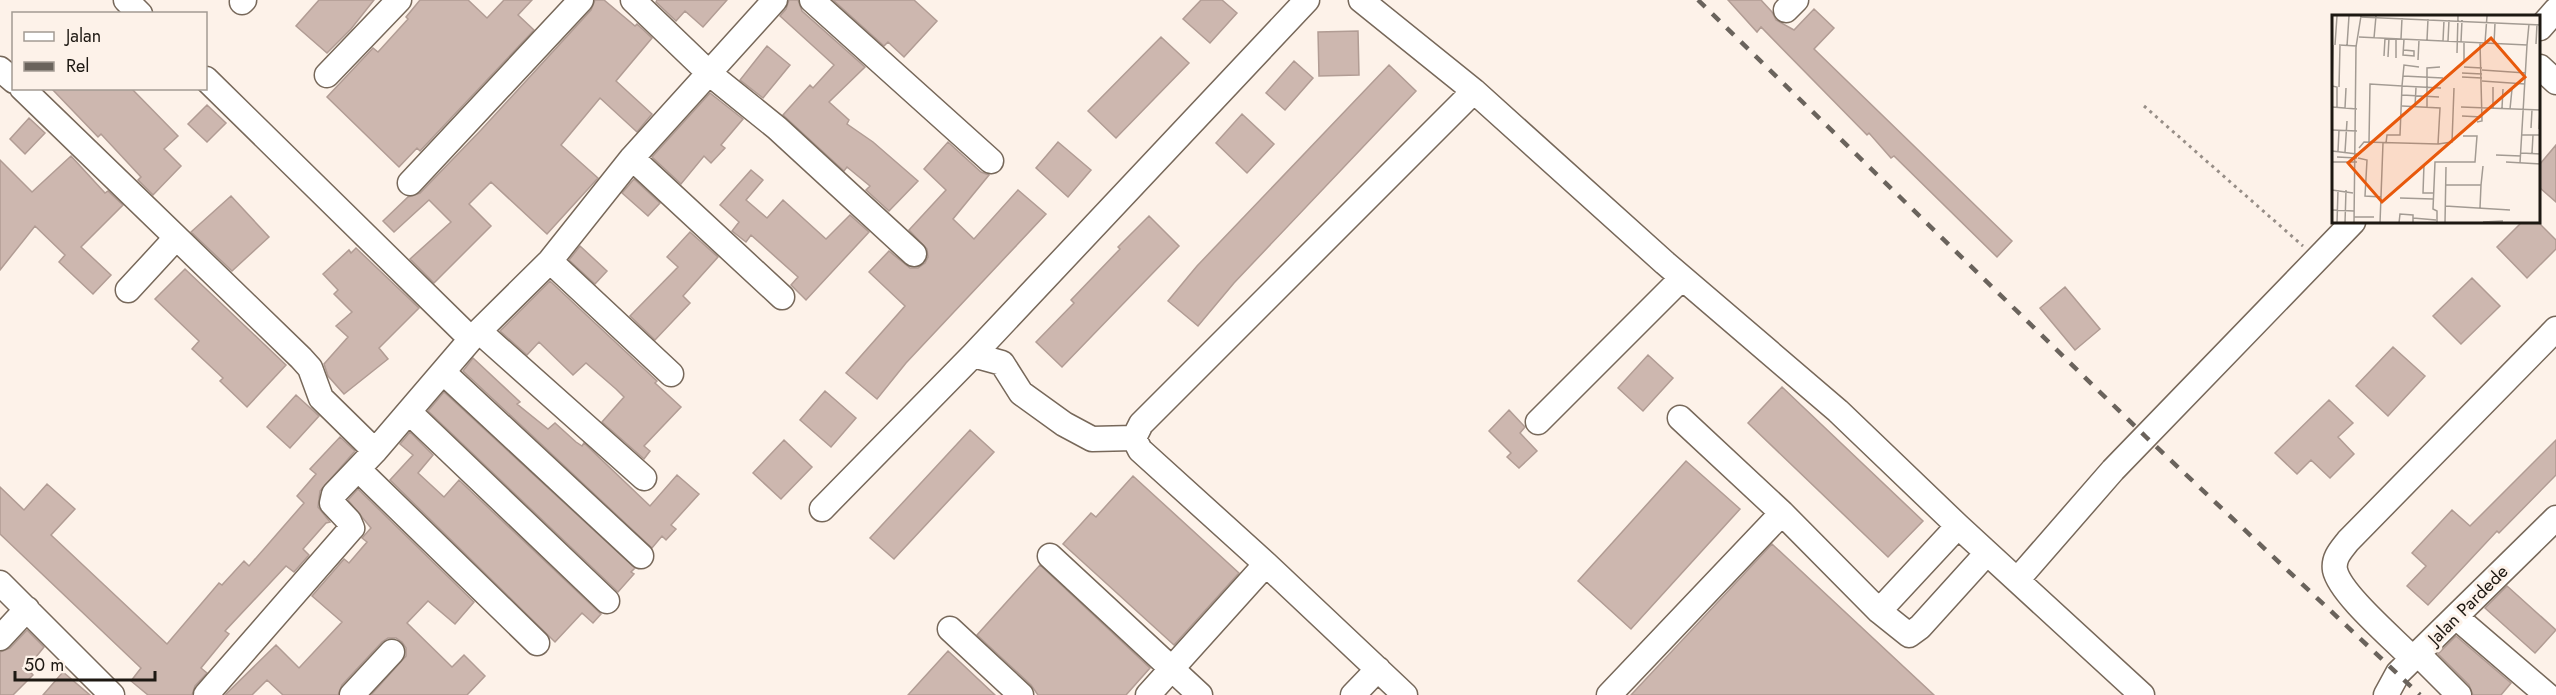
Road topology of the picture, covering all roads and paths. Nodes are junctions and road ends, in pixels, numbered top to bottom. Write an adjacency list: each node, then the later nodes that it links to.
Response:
1 (126, 0): 10 (street)
2 (399, 0): 15 (street)
3 (581, 0): 24 (street)
4 (633, 0): 14 (street)
5 (775, 0): 14 (street)
6 (812, 0): 23 (street)
7 (1307, 0): 33 (street)
8 (1361, 0): 20 (street)
9 (2556, 10): 11 (street)
10 (138, 12)
11 (2541, 27)
12 (2541, 68): 18 (street)
13 (0, 69): 16 (street)
14 (710, 74): 22 (street); 27 (street)
15 (327, 75)
16 (12, 79)
17 (207, 80): 35 (street)
18 (2556, 82)
19 (24, 90): 26 (street)
20 (1474, 91): 30 (street); 43 (street)
21 (2144, 106): 28 (path)
22 (632, 158): 29 (street); 32 (street)
23 (991, 160)
24 (410, 183)
25 (2351, 224): 28 (street)
26 (177, 238): 31 (street); 44 (street)
27 (914, 254)
28 (2318, 259): 55 (street)
29 (550, 261): 35 (street); 39 (street)
30 (1682, 278): 42 (street); 50 (street)
31 (128, 290)
32 (782, 297)
33 (998, 329): 36 (street); 37 (street)
34 (2556, 330): 65 (street)
35 (476, 336): 38 (street); 46 (street)
36 (974, 354): 37 (street); 47 (street)
37 (1002, 363): 43 (street)
38 (444, 373): 40 (street); 52 (street)
39 (671, 374)
40 (409, 412): 44 (street); 57 (street)
41 (1680, 418): 48 (street)
42 (1538, 422)
43 (1134, 438): 54 (street)
44 (375, 451): 45 (street)
45 (358, 469): 63 (street); 69 (street)
46 (644, 478)
47 (822, 509)
48 (1782, 513): 59 (street); 76 (street)
49 (2556, 518): 60 (street, Jalan Pardede)
50 (1958, 526): 51 (street); 59 (street)
51 (1987, 553): 55 (street); 59 (street)
52 (640, 556)
53 (1050, 556): 66 (street)
54 (1266, 564): 66 (street); 67 (street)
55 (2018, 579): 77 (street)
56 (0, 583): 58 (street)
57 (607, 601)
58 (27, 609): 62 (street); 68 (street)
59 (1879, 611)
60 (2456, 617): 65 (street, Jalan Pardede); 80 (street)
61 (950, 629): 71 (street)
62 (0, 638)
63 (537, 643)
64 (392, 652): 70 (street)
65 (2416, 656): 78 (street, Jalan Pardede); 79 (street)
66 (1172, 668): 72 (street); 73 (street)
67 (1378, 669): 74 (street); 75 (street)
68 (112, 695)
69 (206, 695)
70 (352, 695)
71 (1021, 695)
72 (1148, 695)
73 (1200, 695)
74 (1353, 695)
75 (1405, 695)
76 (1609, 695)
77 (2142, 695)
78 (2386, 695)
79 (2460, 695)
80 (2547, 695)

